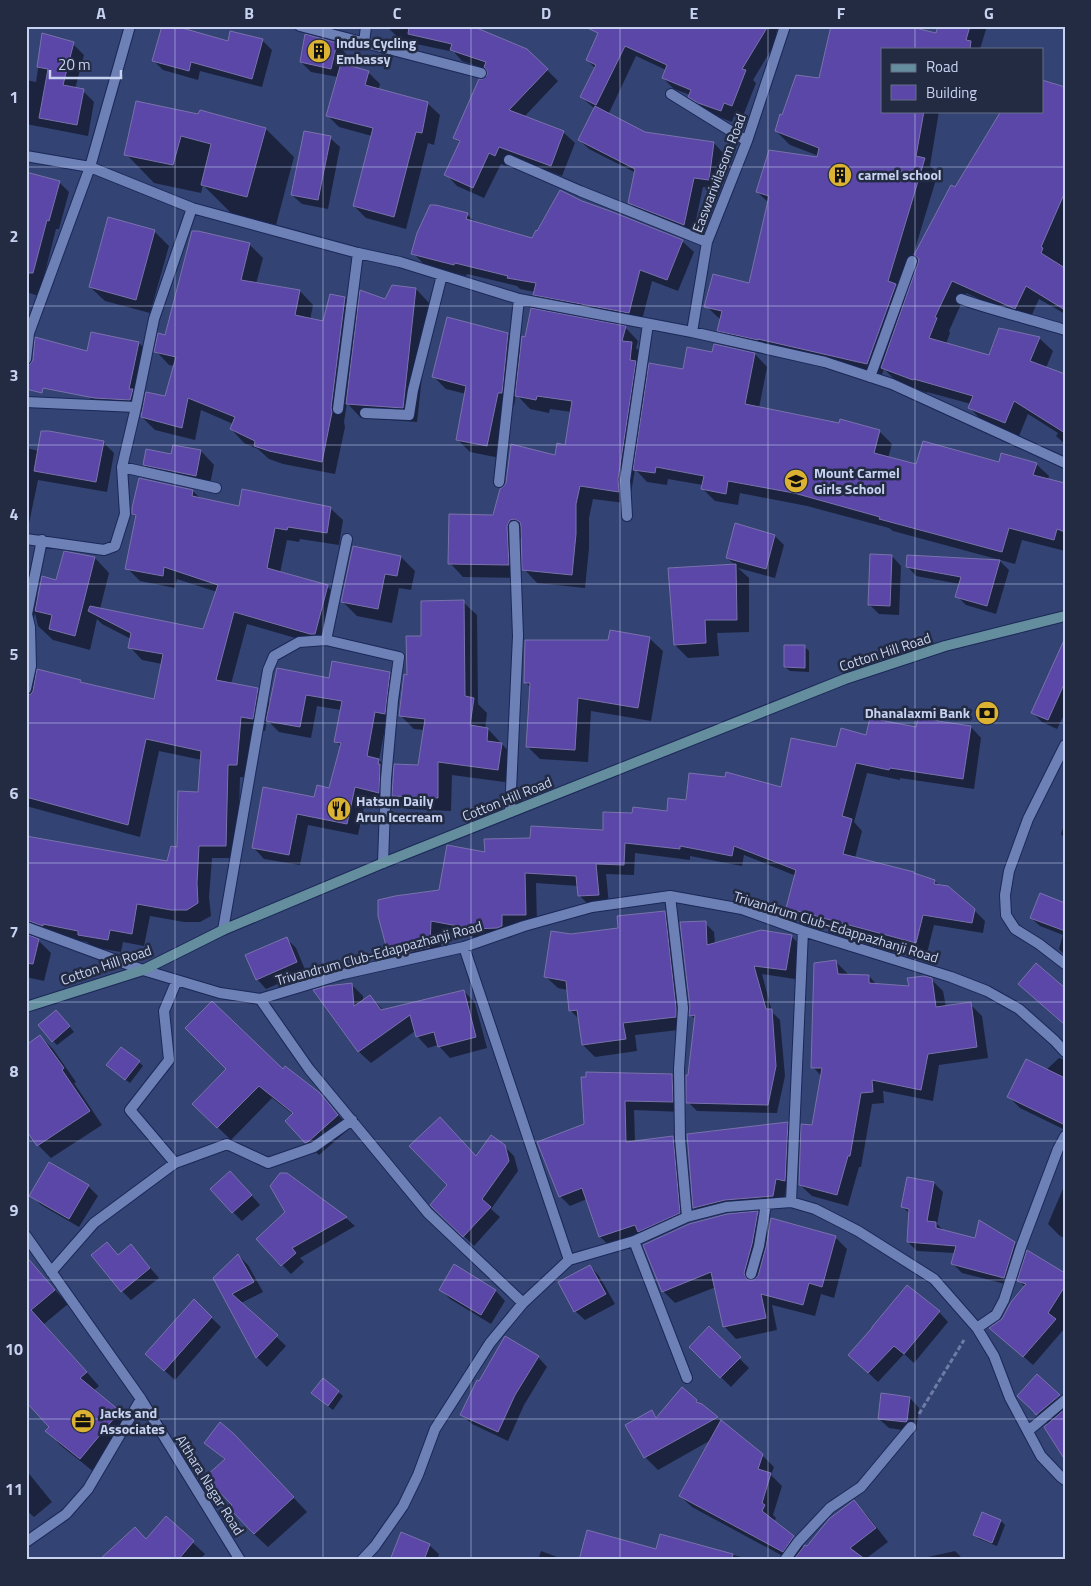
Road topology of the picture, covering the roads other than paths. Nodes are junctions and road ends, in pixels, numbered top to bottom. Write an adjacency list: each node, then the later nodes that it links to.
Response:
1 (130, 26): 11 (street)
2 (300, 26): 5 (street)
3 (366, 26): 5 (street)
4 (785, 26): 8 (street, Easwarivilasom Road)
5 (364, 43): 6 (street)
6 (481, 74)
7 (671, 94): 8 (street)
8 (747, 142): 13 (street, Easwarivilasom Road)
9 (26, 156): 11 (street)
10 (509, 160): 13 (street)
11 (90, 167): 12 (street); 22 (street)
12 (192, 208): 14 (street); 25 (street)
13 (707, 242): 21 (street, Easwarivilasom Road)
14 (358, 253): 16 (street); 26 (street)
15 (912, 261): 23 (street)
16 (442, 275): 17 (street); 27 (street)
17 (519, 299): 19 (street); 30 (street)
18 (960, 299): 20 (street)
19 (648, 324): 21 (street); 32 (street)
20 (1065, 330)
21 (692, 332): 23 (street)
22 (26, 359)
23 (870, 377): 28 (street)
24 (26, 402): 25 (street)
25 (136, 407): 29 (street)
26 (338, 410)
27 (365, 413)
28 (1065, 463)
29 (122, 467): 31 (street); 36 (street)
30 (499, 482)
31 (216, 488)
32 (627, 516)
33 (514, 526): 41 (street)
34 (26, 539): 36 (street)
35 (348, 539): 38 (street)
36 (42, 540): 39 (street)
37 (1065, 616): 41 (main road, Cotton Hill Road)
38 (326, 640): 42 (street); 45 (street)
39 (26, 689)
40 (1065, 745): 48 (street)
41 (510, 812): 42 (main road, Cotton Hill Road)
42 (383, 863): 45 (main road, Cotton Hill Road)
43 (670, 896): 46 (street, Trivandrum Club-Edappazhanji Road); 47 (street, Trivandrum Club-Edappazhanji Road); 59 (street)
44 (26, 927): 49 (street, Trivandrum Club-Edappazhanji Road)
45 (223, 930): 49 (main road, Cotton Hill Road)
46 (803, 931): 53 (street, Trivandrum Club-Edappazhanji Road); 57 (street)
47 (464, 947): 51 (street, Trivandrum Club-Edappazhanji Road); 62 (street)
48 (1065, 964)
49 (143, 970): 50 (street, Trivandrum Club-Edappazhanji Road); 52 (main road, Cotton Hill Road)
50 (177, 980): 51 (street, Trivandrum Club-Edappazhanji Road); 56 (street)
51 (260, 999): 54 (street)
52 (26, 1007)
53 (1065, 1052)
54 (352, 1120): 56 (street); 65 (street)
55 (1065, 1136): 66 (street)
56 (175, 1163): 63 (street)
57 (791, 1202): 58 (street); 66 (street)
58 (766, 1204): 59 (street); 64 (street)
59 (687, 1217): 61 (street)
60 (26, 1236): 63 (street, Althara Nagar Road)
61 (634, 1241): 62 (street); 67 (street)
62 (569, 1260): 65 (street)
63 (51, 1272): 68 (street, Althara Nagar Road)
64 (751, 1274)
65 (523, 1303): 75 (street)
66 (976, 1326): 71 (street)
67 (687, 1378)
68 (141, 1399): 73 (street); 74 (street, Althara Nagar Road)
69 (1065, 1400): 71 (street)
70 (911, 1427): 76 (street)
71 (1028, 1431): 72 (street)
72 (1065, 1480)
73 (26, 1542)
74 (240, 1560)
75 (362, 1560)
76 (785, 1560)

